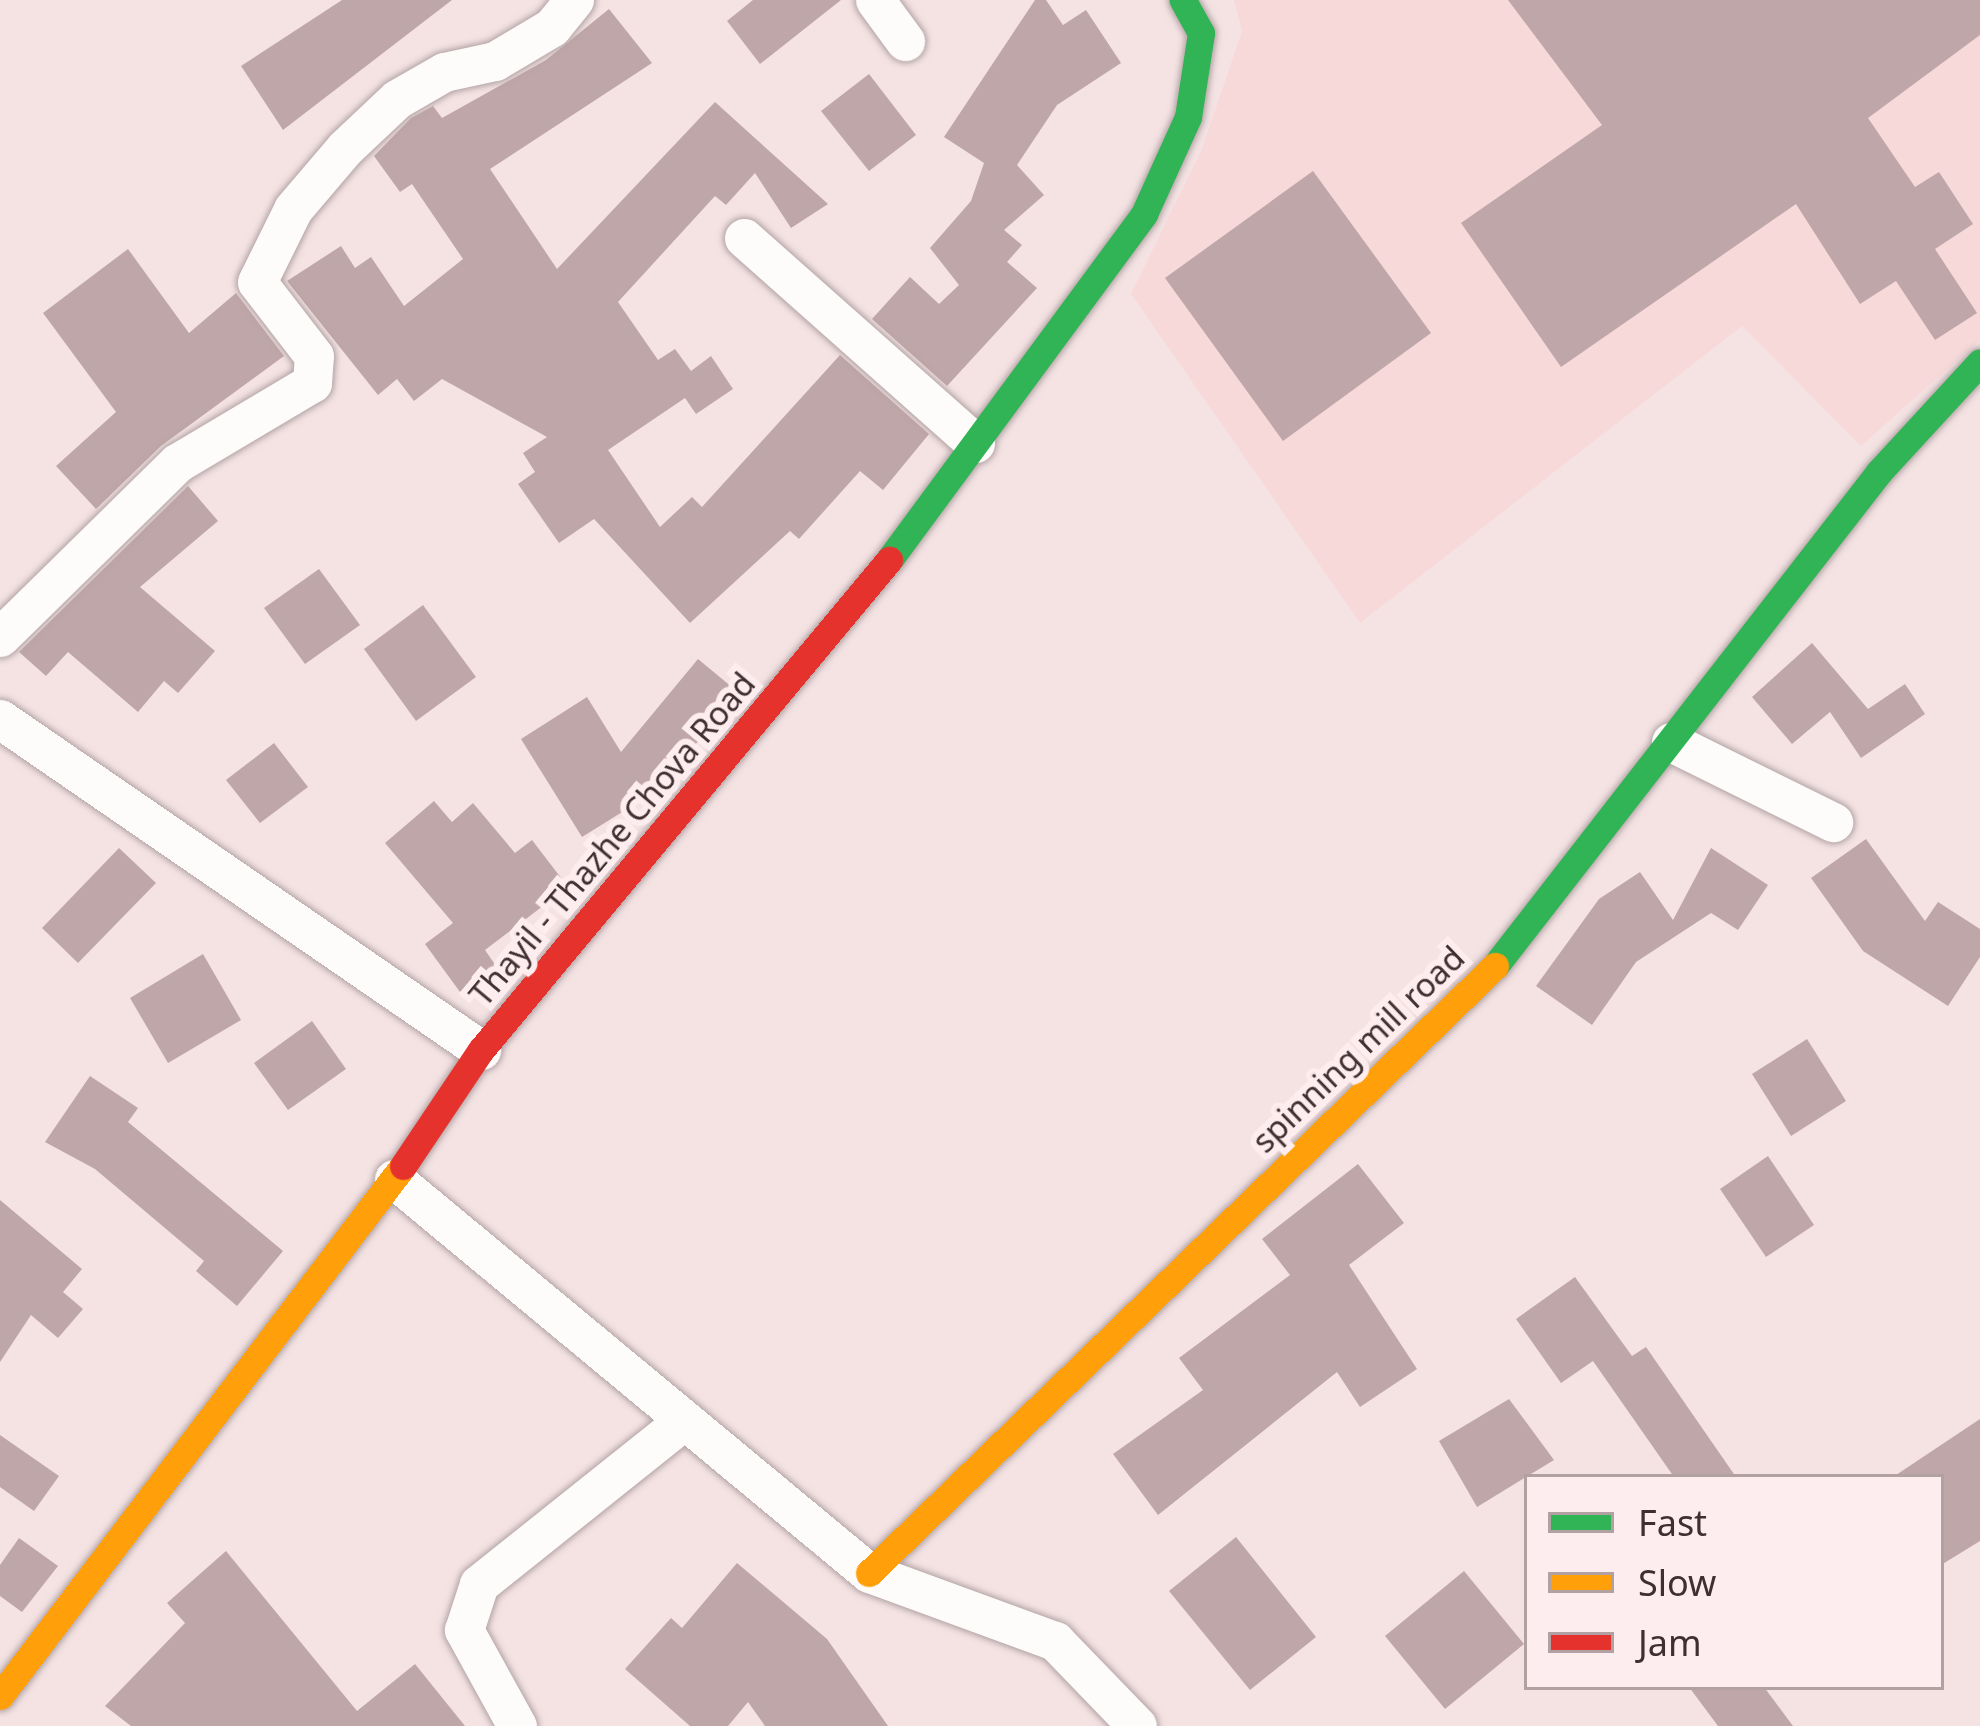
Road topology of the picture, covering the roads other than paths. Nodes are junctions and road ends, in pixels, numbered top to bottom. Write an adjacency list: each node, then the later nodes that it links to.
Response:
1 (574, 0): 8 (street)
2 (875, 0): 4 (street)
3 (1183, 0): 7 (street, Thayil - Thazhe Chova Road)
4 (904, 41)
5 (744, 238): 7 (street)
6 (1980, 362): 10 (street, spinning mill road)
7 (975, 443): 12 (street, Thayil - Thazhe Chova Road)
8 (0, 638)
9 (0, 719): 12 (street)
10 (1671, 742): 11 (street); 15 (street, spinning mill road)
11 (1834, 822)
12 (481, 1050): 13 (street, Thayil - Thazhe Chova Road)
13 (394, 1179): 14 (street); 16 (street, Thayil - Thazhe Chova Road)
14 (682, 1423): 15 (street); 17 (street)
15 (869, 1573): 18 (street)
16 (0, 1696)
17 (517, 1726)
18 (1137, 1726)

